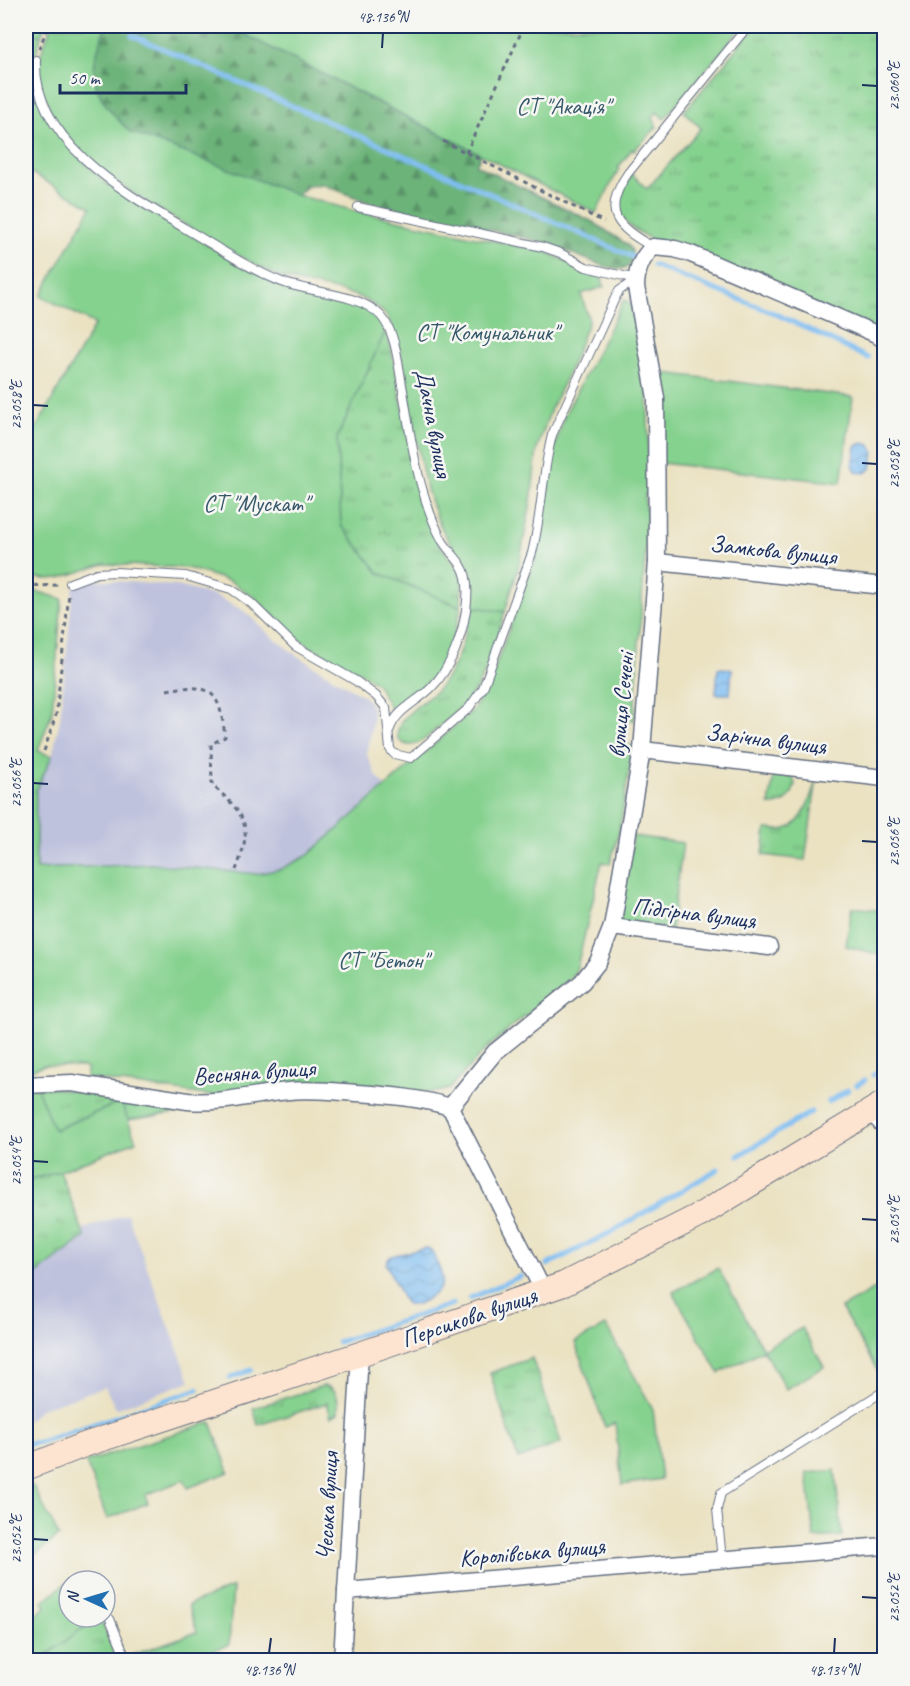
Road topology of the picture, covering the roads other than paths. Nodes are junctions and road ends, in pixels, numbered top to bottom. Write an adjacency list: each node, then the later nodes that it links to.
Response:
1 (748, 26): 4 (lane)
2 (36, 60): 10 (lane, Дачна вулиця)
3 (358, 207): 5 (lane)
4 (653, 247): 5 (street); 6 (street)
5 (636, 279): 7 (street, вулиця Сечені); 10 (lane)
6 (885, 340)
7 (657, 562): 9 (street, Замкова вулиця); 11 (street, вулиця Сечені)
8 (70, 583): 10 (lane)
9 (885, 586)
10 (388, 742)
11 (642, 750): 12 (street, Зарічна вулиця); 13 (street, вулиця Сечені)
12 (885, 778)
13 (612, 927): 14 (street, Підгірна вулиця); 16 (street, вулиця Сечені)
14 (769, 947)
15 (26, 1085): 16 (street, Весняна вулиця)
16 (450, 1107): 18 (street)
17 (880, 1114): 18 (main road, Персикова вулиця)
18 (544, 1292): 19 (main road, Персикова вулиця)
19 (360, 1354): 21 (main road, Персикова вулиця); 24 (street, Чеська вулиця)
20 (885, 1391): 23 (lane)
21 (26, 1468)
22 (885, 1546): 23 (street, Королівська вулиця)
23 (722, 1560): 24 (street, Королівська вулиця)
24 (346, 1591): 27 (street, Чеська вулиця)
25 (114, 1629): 26 (lane)
26 (127, 1660)
27 (342, 1660)

